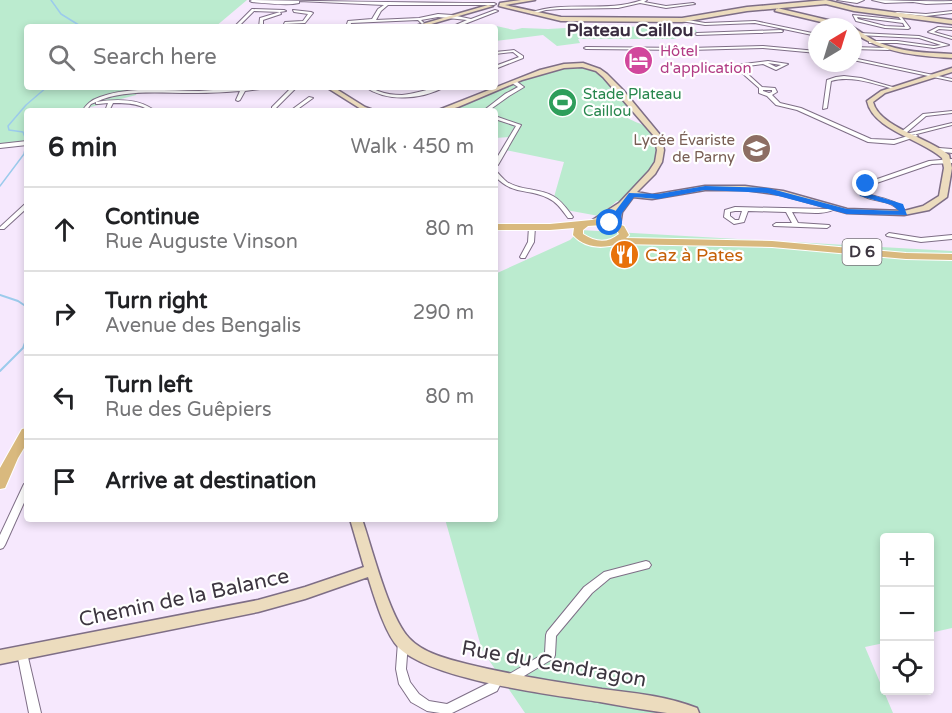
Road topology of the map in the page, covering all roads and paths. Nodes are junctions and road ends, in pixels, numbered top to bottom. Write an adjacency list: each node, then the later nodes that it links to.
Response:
1 (532, 0): 24 (street)
2 (633, 0): 10 (street)
3 (811, 0): 18 (street)
4 (839, 0): 5 (street)
5 (862, 0)
6 (874, 0): 12 (street)
7 (911, 0): 12 (street); 19 (street)
8 (946, 0): 17 (street)
9 (252, 1): 13 (street)
10 (643, 1): 22 (street); 25 (street)
11 (822, 1): 18 (street); 30 (street)
12 (887, 1)
13 (284, 2): 14 (street); 20 (street)
14 (298, 2): 20 (street); 21 (street)
15 (440, 2): 21 (street); 24 (street)
16 (580, 2): 25 (street)
17 (952, 2): 19 (street)
18 (804, 3): 23 (street)
19 (926, 3): 35 (street)
20 (290, 4): 27 (street)
21 (386, 4): 39 (street)
22 (693, 4)
23 (790, 5): 26 (street); 31 (street)
24 (494, 6): 29 (street); 29 (street); 33 (street); 40 (street)
25 (573, 7): 33 (street)
26 (759, 8): 31 (street); 41 (street)
27 (284, 11): 34 (street); 45 (street)
28 (294, 11): 48 (street)
29 (476, 11): 36 (street)
30 (868, 11): 35 (street); 37 (street)
31 (788, 12): 38 (street)
32 (952, 12): 35 (street)
33 (532, 13): 41 (street)
34 (274, 15): 46 (street); 47 (street)
35 (926, 15)
36 (455, 16): 40 (street); 42 (street)
37 (900, 16): 43 (street); 44 (street)
38 (812, 18)
39 (374, 20): 42 (street); 49 (street)
40 (471, 20): 51 (street)
41 (697, 21): 52 (street)
42 (421, 22): 50 (street)
43 (904, 22): 43 (street)
44 (952, 22)
45 (239, 24)
46 (261, 24)
47 (284, 24)
48 (291, 24)
49 (349, 24)
50 (419, 24)
51 (461, 24)
52 (777, 29): 54 (street); 55 (street)
53 (952, 29): 58 (street)
54 (808, 33)
55 (698, 34)
56 (862, 34): 59 (street)
57 (862, 36): 59 (street)
58 (952, 38)
59 (870, 42): 62 (street)
60 (586, 48): 63 (street)
61 (862, 48): 62 (street)
62 (888, 49): 65 (street)
63 (808, 51)
64 (498, 54): 68 (street)
65 (952, 56)
66 (862, 61): 70 (street)
67 (764, 63): 97 (street)
68 (498, 67)
69 (952, 70): 70 (street)
70 (932, 76): 71 (street); 74 (street)
71 (952, 80)
72 (513, 82): 73 (street); 92 (street); 106 (street)
73 (498, 88)
74 (894, 88): 93 (street); 97 (street)
75 (180, 90): 85 (street)
76 (242, 90): 83 (street)
77 (292, 90): 88 (street)
78 (335, 90): 90 (street)
79 (373, 90): 80 (street)
80 (433, 90)
81 (493, 90): 91 (street)
82 (311, 98): 89 (street)
83 (238, 100)
84 (112, 101): 85 (street); 86 (street); 87 (street)
85 (84, 108)
86 (108, 108)
87 (147, 108)
88 (274, 108)
89 (296, 108)
90 (363, 108)
91 (447, 108)
92 (490, 108)
93 (825, 108)
94 (952, 112): 97 (street)
95 (498, 118): 102 (street)
96 (951, 125): 97 (street)
97 (909, 134): 100 (street)
98 (24, 143): 99 (street)
99 (1, 147)
100 (939, 150): 101 (street); 103 (street)
101 (952, 151)
102 (498, 160)
103 (950, 161): 105 (street); 112 (street)
104 (498, 176): 113 (street)
105 (949, 178): 112 (street)
106 (632, 194): 107 (street); 109 (street)
107 (625, 203): 114 (street); 122 (street)
108 (24, 208): 121 (street)
109 (834, 208): 111 (street); 112 (street)
110 (745, 209): 111 (street)
111 (788, 210): 116 (street)
112 (904, 213)
113 (570, 217)
114 (590, 223): 120 (main road); 122 (main road); 123 (main road)
115 (776, 225): 116 (street)
116 (796, 225): 117 (street)
117 (827, 226)
118 (498, 227): 119 (main road)
119 (532, 227): 120 (main road); 127 (street)
120 (550, 227): 123 (main road)
121 (2, 228)
122 (619, 233): 123 (main road); 126 (main road, D 6)
123 (578, 235)
124 (889, 235): 125 (street)
125 (952, 237)
126 (952, 255)
127 (524, 258)
128 (24, 437): 129 (main road)
129 (0, 484)
130 (24, 492): 132 (street)
131 (357, 522): 134 (street)
132 (0, 544)
133 (646, 565): 138 (street)
134 (373, 570): 135 (street); 136 (street, Chemin de la Balance)
135 (403, 642): 138 (street, Rue du Cendragon); 138 (street)
136 (22, 653): 137 (street, Chemin de la Balance); 139 (street)
137 (0, 657)
138 (504, 678): 140 (street, Rue du Cendragon)
139 (35, 713)
140 (692, 713)

